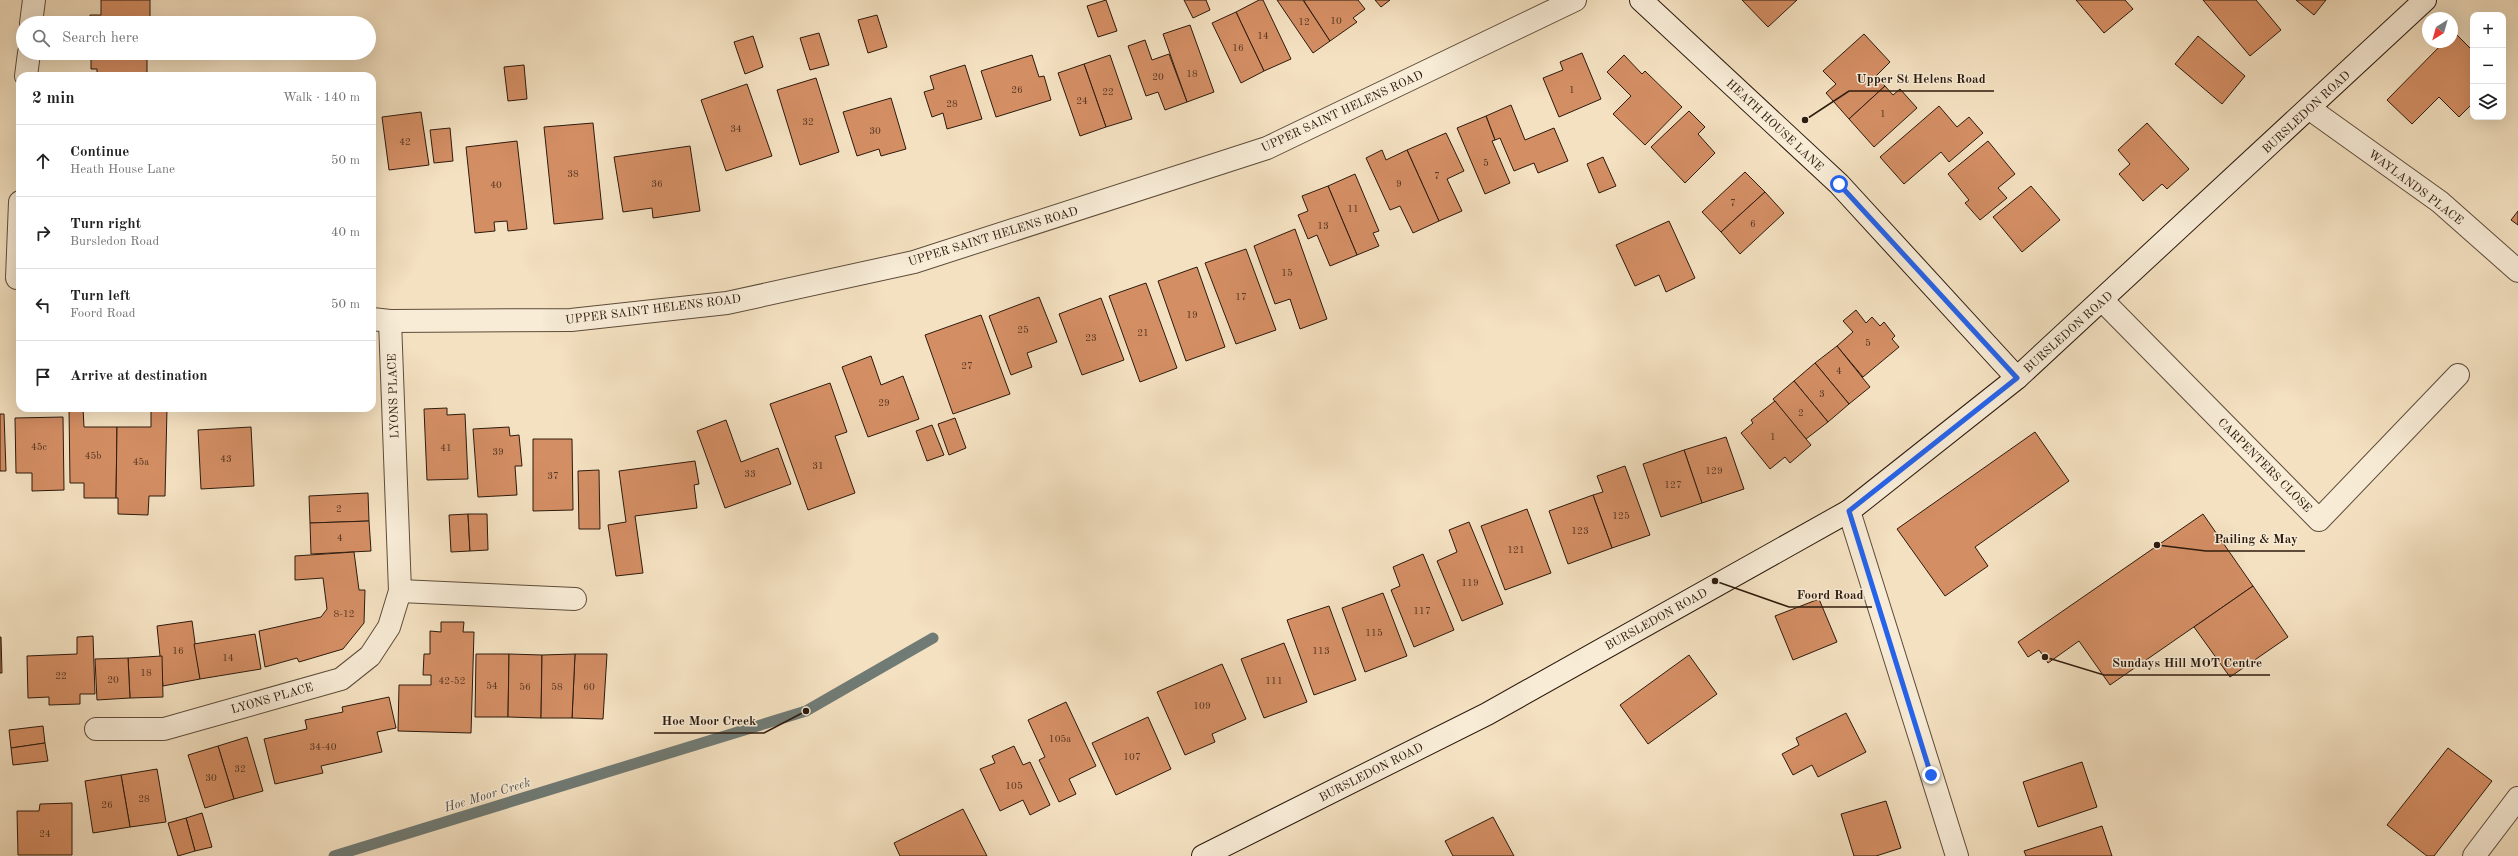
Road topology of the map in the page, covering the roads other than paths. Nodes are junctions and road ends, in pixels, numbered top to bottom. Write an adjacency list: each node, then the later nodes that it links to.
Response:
1 (34, 0): 5 (street)
2 (1575, 0): 13 (street, UPPER SAINT HELENS ROAD)
3 (1641, 0): 15 (street, HEATH HOUSE LANE)
4 (2425, 0): 8 (street, BURSLEDON ROAD)
5 (33, 16)
6 (27, 60): 7 (street)
7 (26, 72)
8 (2310, 109): 10 (street, WAYLANDS PLACE); 12 (street, BURSLEDON ROAD)
9 (16, 240): 11 (street)
10 (2518, 271)
11 (12, 278)
12 (2102, 300): 14 (street, CARPENTERS CLOSE); 15 (street, BURSLEDON ROAD)
13 (381, 320): 17 (street, LYONS PLACE)
14 (2458, 375)
15 (2017, 378): 16 (street, BURSLEDON ROAD)
16 (1849, 511): 21 (street, BURSLEDON ROAD); 22 (street)
17 (400, 591): 18 (street); 19 (street, LYONS PLACE)
18 (575, 599)
19 (96, 729)
20 (2515, 809): 23 (street)
21 (1203, 856)
22 (1957, 856)
23 (2474, 856)

